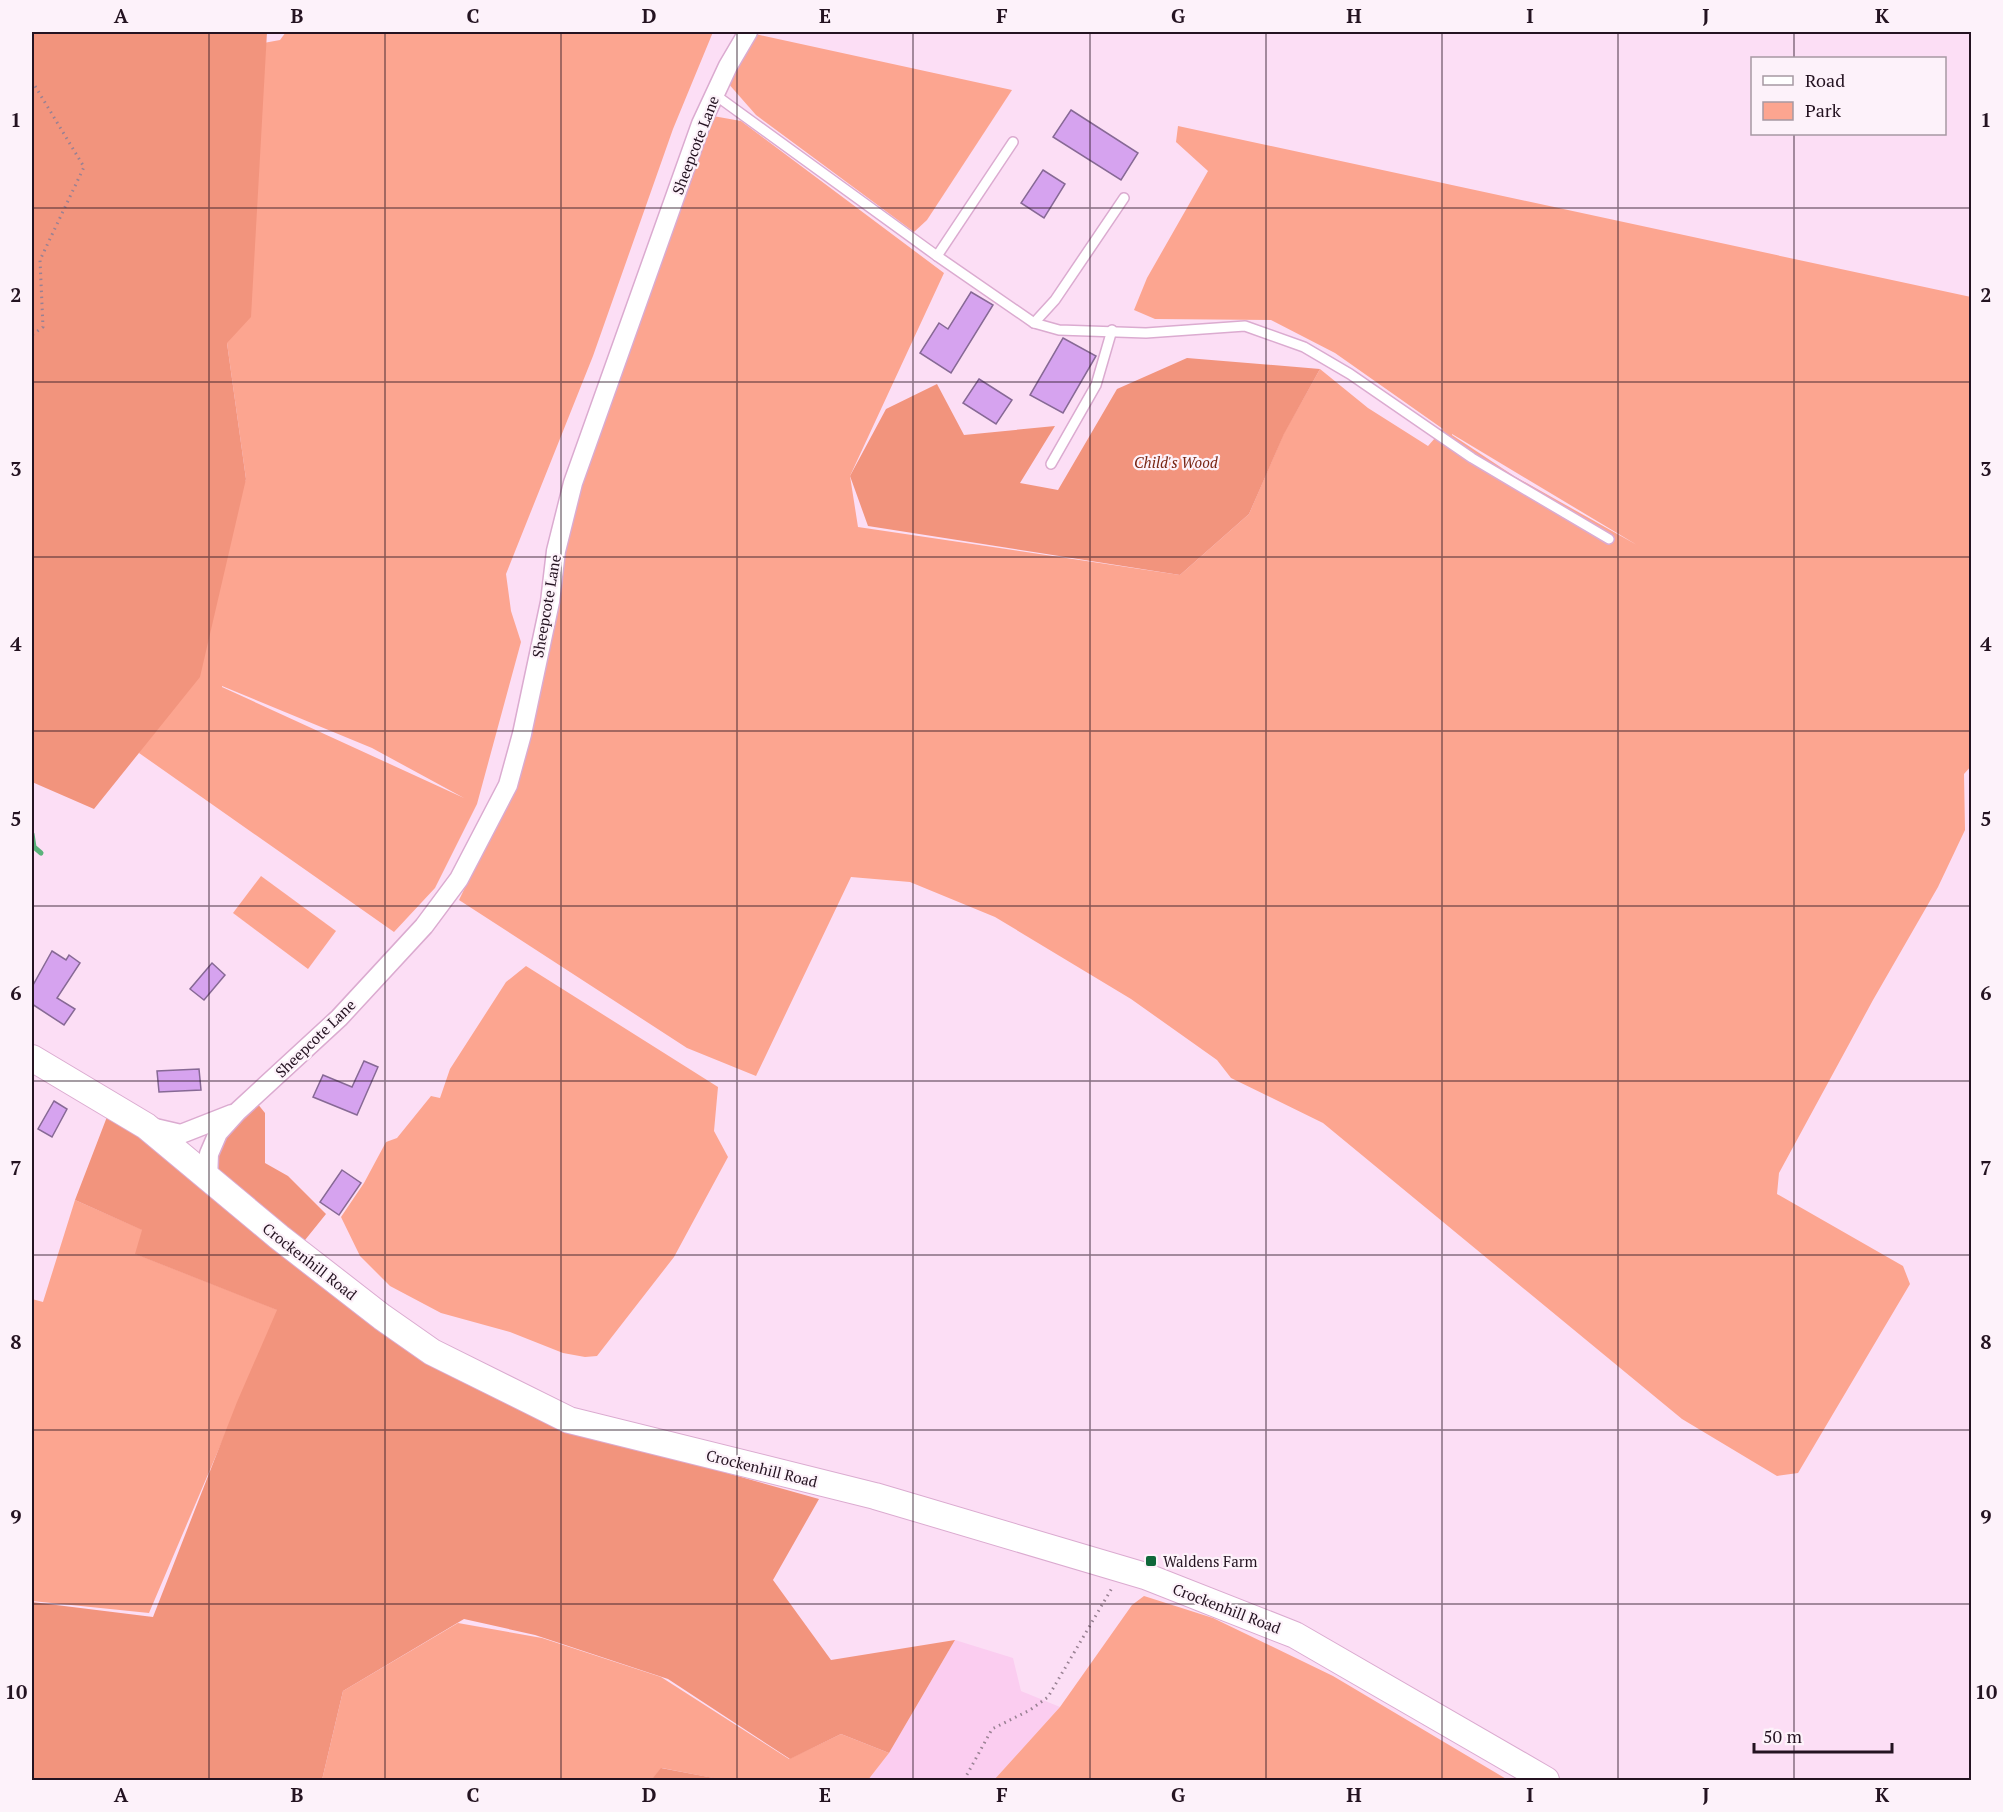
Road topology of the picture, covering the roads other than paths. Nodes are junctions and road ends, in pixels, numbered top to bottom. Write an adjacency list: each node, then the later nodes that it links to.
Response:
1 (748, 32): 2 (street, Sheepcote Lane)
2 (714, 94): 5 (lane); 11 (street, Sheepcote Lane)
3 (1013, 142): 5 (lane)
4 (1124, 198): 6 (lane)
5 (937, 256): 6 (lane)
6 (1034, 323): 7 (lane)
7 (1112, 330): 8 (lane); 9 (lane)
8 (1051, 464)
9 (1609, 539)
10 (32, 1058): 12 (main road, Crockenhill Road)
11 (237, 1112): 12 (street, Sheepcote Lane); 13 (street, Sheepcote Lane)
12 (146, 1126): 13 (main road, Crockenhill Road)
13 (208, 1180): 14 (main road, Crockenhill Road)
14 (1546, 1780)

